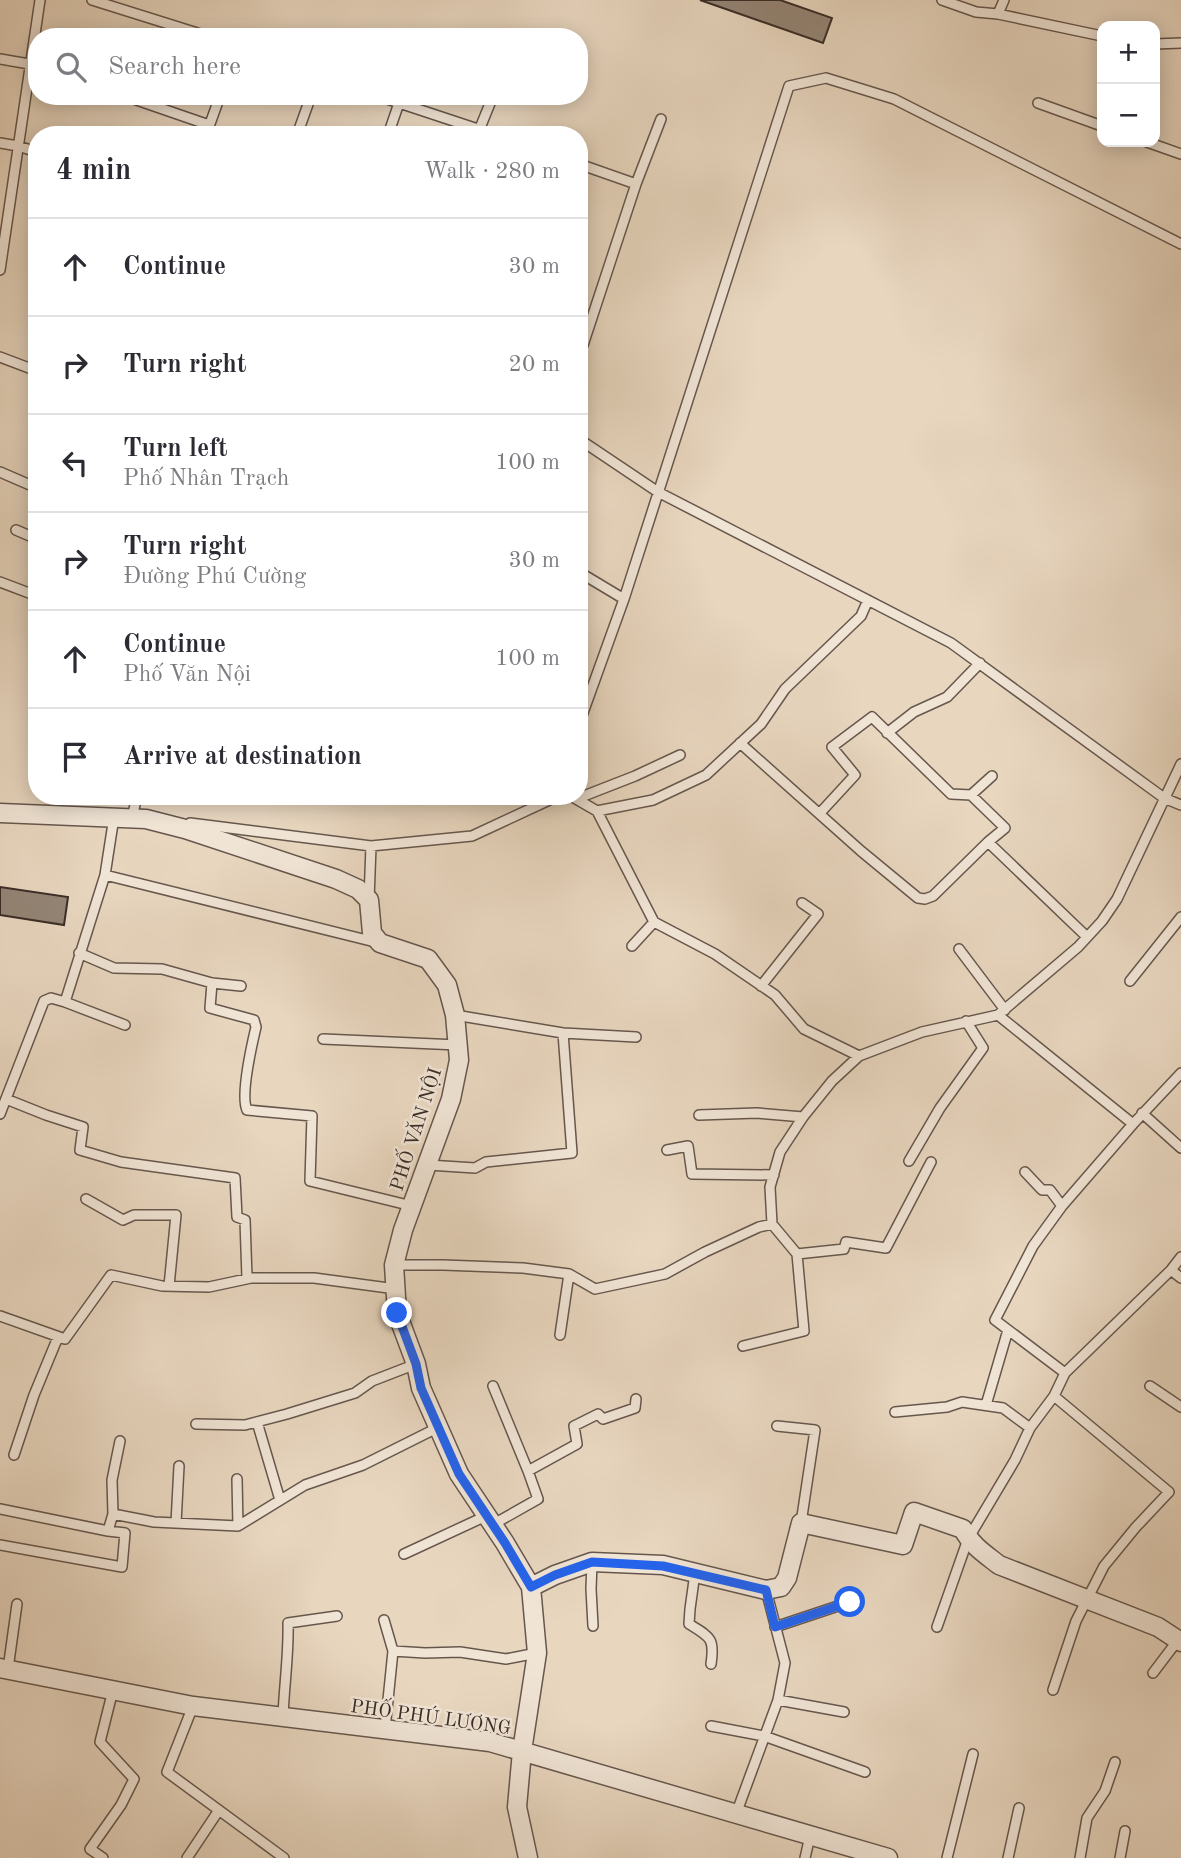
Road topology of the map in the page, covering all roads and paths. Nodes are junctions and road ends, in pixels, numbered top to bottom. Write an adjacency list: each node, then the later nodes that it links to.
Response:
1 (40, 0): 6 (lane)
2 (92, 0): 7 (lane)
3 (942, 0): 5 (lane)
4 (1004, 0): 5 (lane)
5 (998, 14): 8 (lane)
6 (37, 28)
7 (181, 28)
8 (1097, 35)
9 (1181, 43): 10 (lane)
10 (1160, 44)
11 (0, 59): 12 (lane)
12 (28, 64)
13 (28, 95): 30 (lane)
14 (1038, 103): 22 (lane)
15 (147, 105): 23 (lane)
16 (217, 105): 24 (lane)
17 (308, 105): 25 (lane)
18 (398, 105): 26 (lane)
19 (405, 105): 27 (lane)
20 (490, 105): 28 (lane)
21 (662, 119): 35 (lane)
22 (1097, 124)
23 (198, 126)
24 (209, 126)
25 (300, 126)
26 (391, 126)
27 (462, 126)
28 (481, 126)
29 (0, 143): 30 (lane)
30 (18, 146): 32 (lane); 37 (lane)
31 (1160, 147): 33 (lane)
32 (28, 149)
33 (1181, 154)
34 (588, 167): 35 (lane)
35 (636, 184): 38 (lane)
36 (1181, 243): 44 (lane)
37 (0, 270)
38 (588, 330)
39 (0, 357): 40 (lane)
40 (28, 368)
41 (588, 445): 44 (lane)
42 (0, 472): 43 (lane)
43 (28, 484)
44 (658, 492): 50 (lane); 51 (lane)
45 (16, 530): 46 (lane)
46 (28, 535)
47 (588, 577): 50 (lane)
48 (0, 582): 49 (lane)
49 (28, 593)
50 (624, 599): 53 (lane)
51 (868, 600): 52 (lane); 55 (lane)
52 (980, 663): 54 (lane); 61 (lane)
53 (588, 686)
54 (887, 733): 60 (lane); 68 (lane)
55 (740, 743): 66 (lane); 68 (lane)
56 (680, 755): 59 (lane)
57 (1181, 764): 61 (lane)
58 (992, 776): 60 (lane)
59 (588, 793)
60 (971, 794): 70 (lane)
61 (1164, 798): 65 (lane); 77 (lane)
62 (135, 805): 69 (lane)
63 (539, 805): 71 (lane)
64 (586, 805): 66 (lane)
65 (1181, 805)
66 (597, 811): 76 (lane)
67 (0, 813): 69 (street)
68 (820, 813): 70 (lane)
69 (131, 818): 71 (lane); 72 (lane); 73 (street)
70 (988, 842): 77 (lane)
71 (371, 846): 73 (lane)
72 (105, 875): 78 (lane); 81 (lane)
73 (369, 900): 78 (street)
74 (802, 903): 85 (lane)
75 (1181, 917): 82 (lane)
76 (654, 922): 79 (lane); 85 (lane)
77 (1087, 937): 87 (lane)
78 (380, 943): 88 (street, PHỐ VĂN NỘI)
79 (632, 946)
80 (959, 949): 87 (lane)
81 (79, 953): 83 (lane); 86 (lane)
82 (1130, 981)
83 (212, 983): 84 (lane); 111 (lane)
84 (241, 986)
85 (761, 986): 95 (lane)
86 (65, 1002): 90 (lane); 97 (lane)
87 (1002, 1013): 89 (lane); 102 (lane)
88 (455, 1015): 91 (lane); 94 (street, PHỐ VĂN NỘI)
89 (965, 1021): 95 (lane); 105 (lane)
90 (125, 1025)
91 (563, 1032): 92 (lane); 107 (lane)
92 (636, 1037)
93 (323, 1039): 94 (lane)
94 (458, 1045): 107 (street, PHỐ VĂN NỘI)
95 (859, 1056): 101 (lane)
96 (1181, 1073): 98 (lane)
97 (6, 1099): 99 (lane); 120 (lane)
98 (1142, 1113): 102 (lane); 103 (lane)
99 (0, 1114)
100 (699, 1115): 101 (lane)
101 (803, 1117): 109 (lane)
102 (1133, 1124): 112 (lane)
103 (1181, 1148)
104 (667, 1150): 109 (lane)
105 (909, 1161)
106 (931, 1163): 114 (lane)
107 (428, 1165): 111 (street, PHỐ VĂN NỘI)
108 (1025, 1172): 112 (lane)
109 (774, 1175): 113 (lane)
110 (86, 1199): 121 (lane)
111 (412, 1206): 116 (street, PHỐ VĂN NỘI)
112 (1062, 1206): 124 (lane)
113 (772, 1224): 114 (lane); 118 (lane)
114 (797, 1254): 127 (lane)
115 (1181, 1257): 117 (lane)
116 (394, 1265): 118 (lane); 122 (street, PHỐ VĂN NỘI)
117 (1171, 1270): 119 (lane); 129 (lane)
118 (569, 1274): 125 (lane)
119 (1181, 1278)
120 (247, 1279): 121 (lane); 122 (lane)
121 (169, 1286): 126 (lane)
122 (396, 1289): 128 (street, PHỐ VĂN NỘI)
123 (0, 1316): 126 (lane)
124 (1008, 1330): 129 (lane); 134 (lane)
125 (560, 1335)
126 (58, 1337): 143 (lane)
127 (743, 1346)
128 (416, 1364): 137 (lane); 140 (street, PHỐ VĂN NỘI)
129 (1065, 1373): 132 (lane)
130 (1150, 1385): 135 (lane)
131 (493, 1386): 145 (lane)
132 (1054, 1396): 141 (lane); 162 (lane)
133 (636, 1399): 145 (lane)
134 (986, 1405): 136 (lane); 141 (lane)
135 (1181, 1406)
136 (895, 1412)
137 (257, 1422): 138 (lane); 147 (lane)
138 (196, 1424)
139 (777, 1426): 152 (lane)
140 (439, 1427): 147 (lane); 150 (street, PHỐ VĂN NỘI)
141 (1030, 1428): 155 (lane)
142 (120, 1441): 149 (lane)
143 (14, 1455)
144 (179, 1466): 151 (lane)
145 (528, 1471): 150 (lane)
146 (237, 1479): 153 (lane)
147 (280, 1500): 153 (lane)
148 (0, 1509): 154 (lane)
149 (113, 1514): 151 (lane); 154 (lane)
150 (489, 1520): 157 (lane); 160 (street, PHỐ VĂN NỘI)
151 (176, 1523): 153 (lane)
152 (801, 1523): 155 (street); 161 (street)
153 (238, 1527)
154 (108, 1531): 156 (lane)
155 (968, 1539): 162 (street); 169 (lane)
156 (0, 1545)
157 (404, 1554)
158 (592, 1562): 159 (street); 160 (street); 167 (lane)
159 (695, 1573): 161 (street); 173 (lane)
160 (531, 1587): 172 (street)
161 (766, 1590): 168 (lane)
162 (1088, 1598): 170 (street); 177 (lane)
163 (850, 1602): 168 (lane)
164 (17, 1604): 174 (lane)
165 (337, 1616): 181 (lane)
166 (384, 1620): 171 (lane)
167 (593, 1626)
168 (775, 1627): 178 (lane)
169 (937, 1627)
170 (1180, 1641): 175 (lane)
171 (393, 1651): 172 (lane); 183 (lane)
172 (537, 1653): 185 (street)
173 (711, 1664)
174 (4, 1669): 176 (street, PHỐ PHÚ LƯƠNG)
175 (1153, 1673)
176 (113, 1690): 179 (street, PHỐ PHÚ LƯƠNG); 194 (lane)
177 (1053, 1690)
178 (778, 1699): 180 (lane); 184 (lane)
179 (193, 1706): 181 (street, PHỐ PHÚ LƯƠNG); 190 (lane)
180 (845, 1712)
181 (283, 1717): 183 (street, PHỐ PHÚ LƯƠNG)
182 (711, 1726): 184 (lane)
183 (385, 1729): 185 (street, PHỐ PHÚ LƯƠNG)
184 (764, 1736): 188 (lane); 191 (lane)
185 (522, 1751): 191 (street, PHỐ PHÚ LƯƠNG); 197 (street)
186 (973, 1754): 200 (lane)
187 (1115, 1762): 202 (lane)
188 (865, 1772)
189 (1019, 1808): 201 (lane)
190 (219, 1810): 195 (lane); 196 (lane)
191 (736, 1814): 193 (street, PHỐ PHÚ LƯƠNG)
192 (1125, 1831): 203 (lane)
193 (810, 1836): 198 (lane); 199 (street, PHỐ PHÚ LƯƠNG)
194 (103, 1858)
195 (187, 1858)
196 (284, 1858)
197 (528, 1858)
198 (805, 1858)
199 (888, 1858)
200 (947, 1858)
201 (1009, 1858)
202 (1080, 1858)
203 (1120, 1858)

